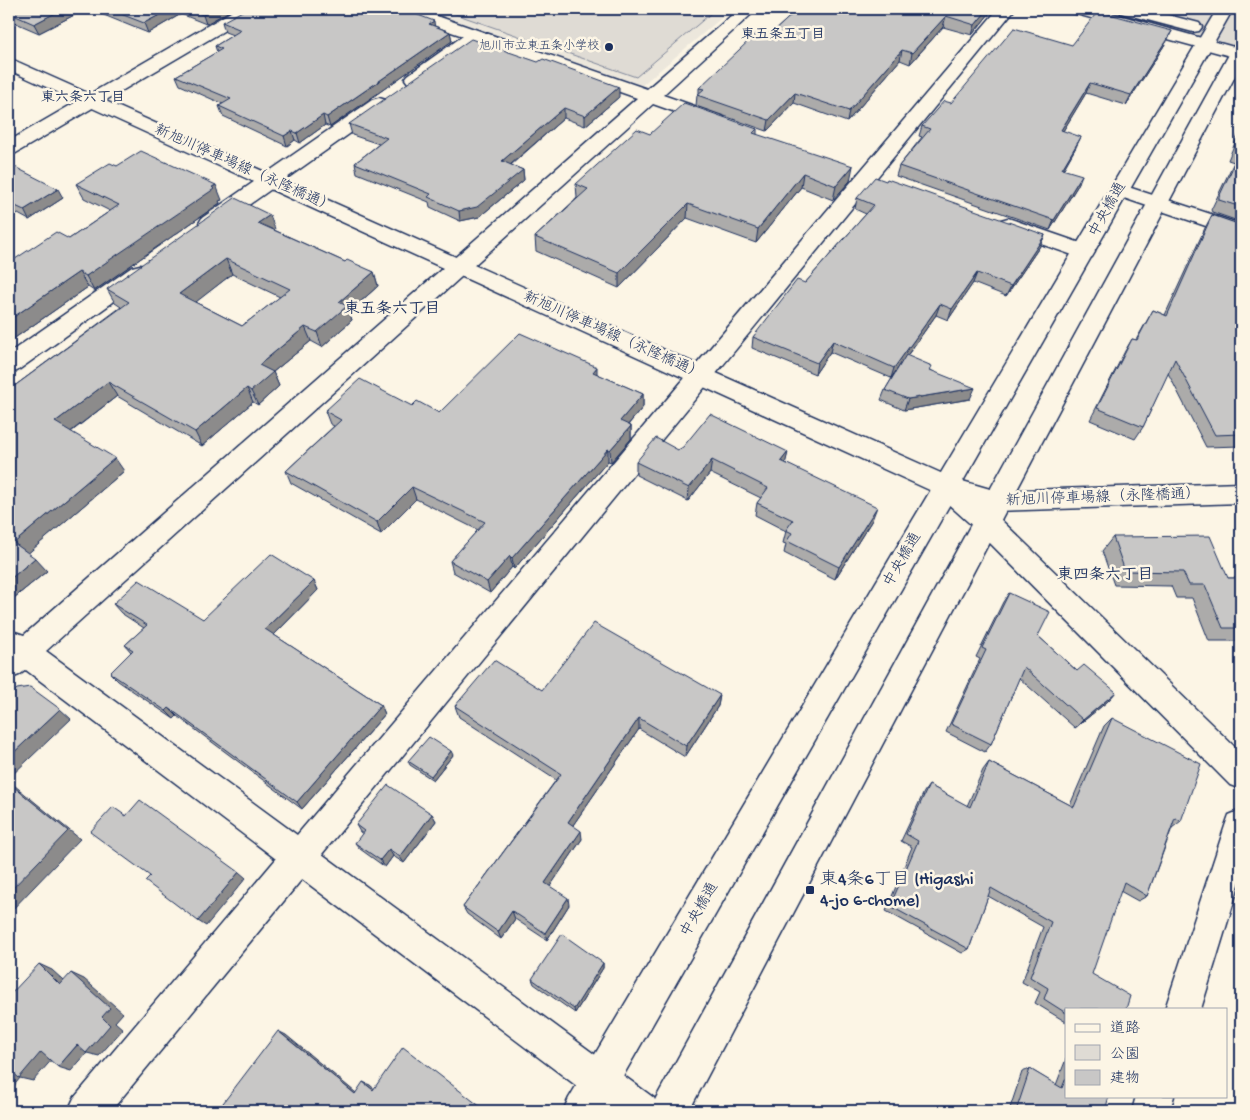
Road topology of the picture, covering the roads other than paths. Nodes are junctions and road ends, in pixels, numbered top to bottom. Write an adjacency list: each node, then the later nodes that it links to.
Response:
1 (248, 9): 13 (street)
2 (402, 9): 8 (street)
3 (749, 9): 12 (street)
4 (1006, 9): 26 (street)
5 (1079, 9): 9 (street)
6 (1127, 9): 9 (street)
7 (1225, 9): 9 (street, 中央橋通)
8 (476, 35): 12 (street); 16 (street)
9 (1199, 35): 10 (street); 17 (street, 中央橋通)
10 (1240, 53): 18 (street)
11 (9, 63): 13 (street, 新旭川停車場線（永隆橋通）)
12 (650, 97): 14 (street); 24 (street)
13 (91, 100): 15 (street); 16 (street, 新旭川停車場線（永隆橋通）)
14 (733, 126)
15 (9, 148)
16 (270, 181): 21 (street); 24 (street, 新旭川停車場線（永隆橋通）)
17 (1119, 190): 18 (street); 22 (street, 中央橋通)
18 (1158, 203): 20 (street); 29 (street)
19 (989, 218): 22 (street)
20 (1241, 231)
21 (194, 234)
22 (1084, 252): 27 (street, 中央橋通)
23 (154, 262): 25 (street)
24 (458, 266): 26 (street, 新旭川停車場線（永隆橋通）); 30 (street)
25 (9, 365)
26 (700, 376): 27 (street, 新旭川停車場線（永隆橋通）); 33 (street)
27 (945, 486): 29 (street, 新旭川停車場線（永隆橋通）); 35 (street, 中央橋通)
28 (1241, 493): 29 (street, 新旭川停車場線（永隆橋通）)
29 (992, 512): 31 (street, 新旭川停車場線（永隆橋通）); 40 (street)
30 (14, 653): 33 (street)
31 (1241, 774)
32 (1241, 826): 34 (street)
33 (300, 856): 35 (street); 37 (street)
34 (1183, 1008)
35 (600, 1080): 38 (street, 中央橋通); 39 (street)
36 (1154, 1098): 41 (street)
37 (87, 1111)
38 (582, 1111)
39 (642, 1111)
40 (669, 1111)
41 (1150, 1111)

